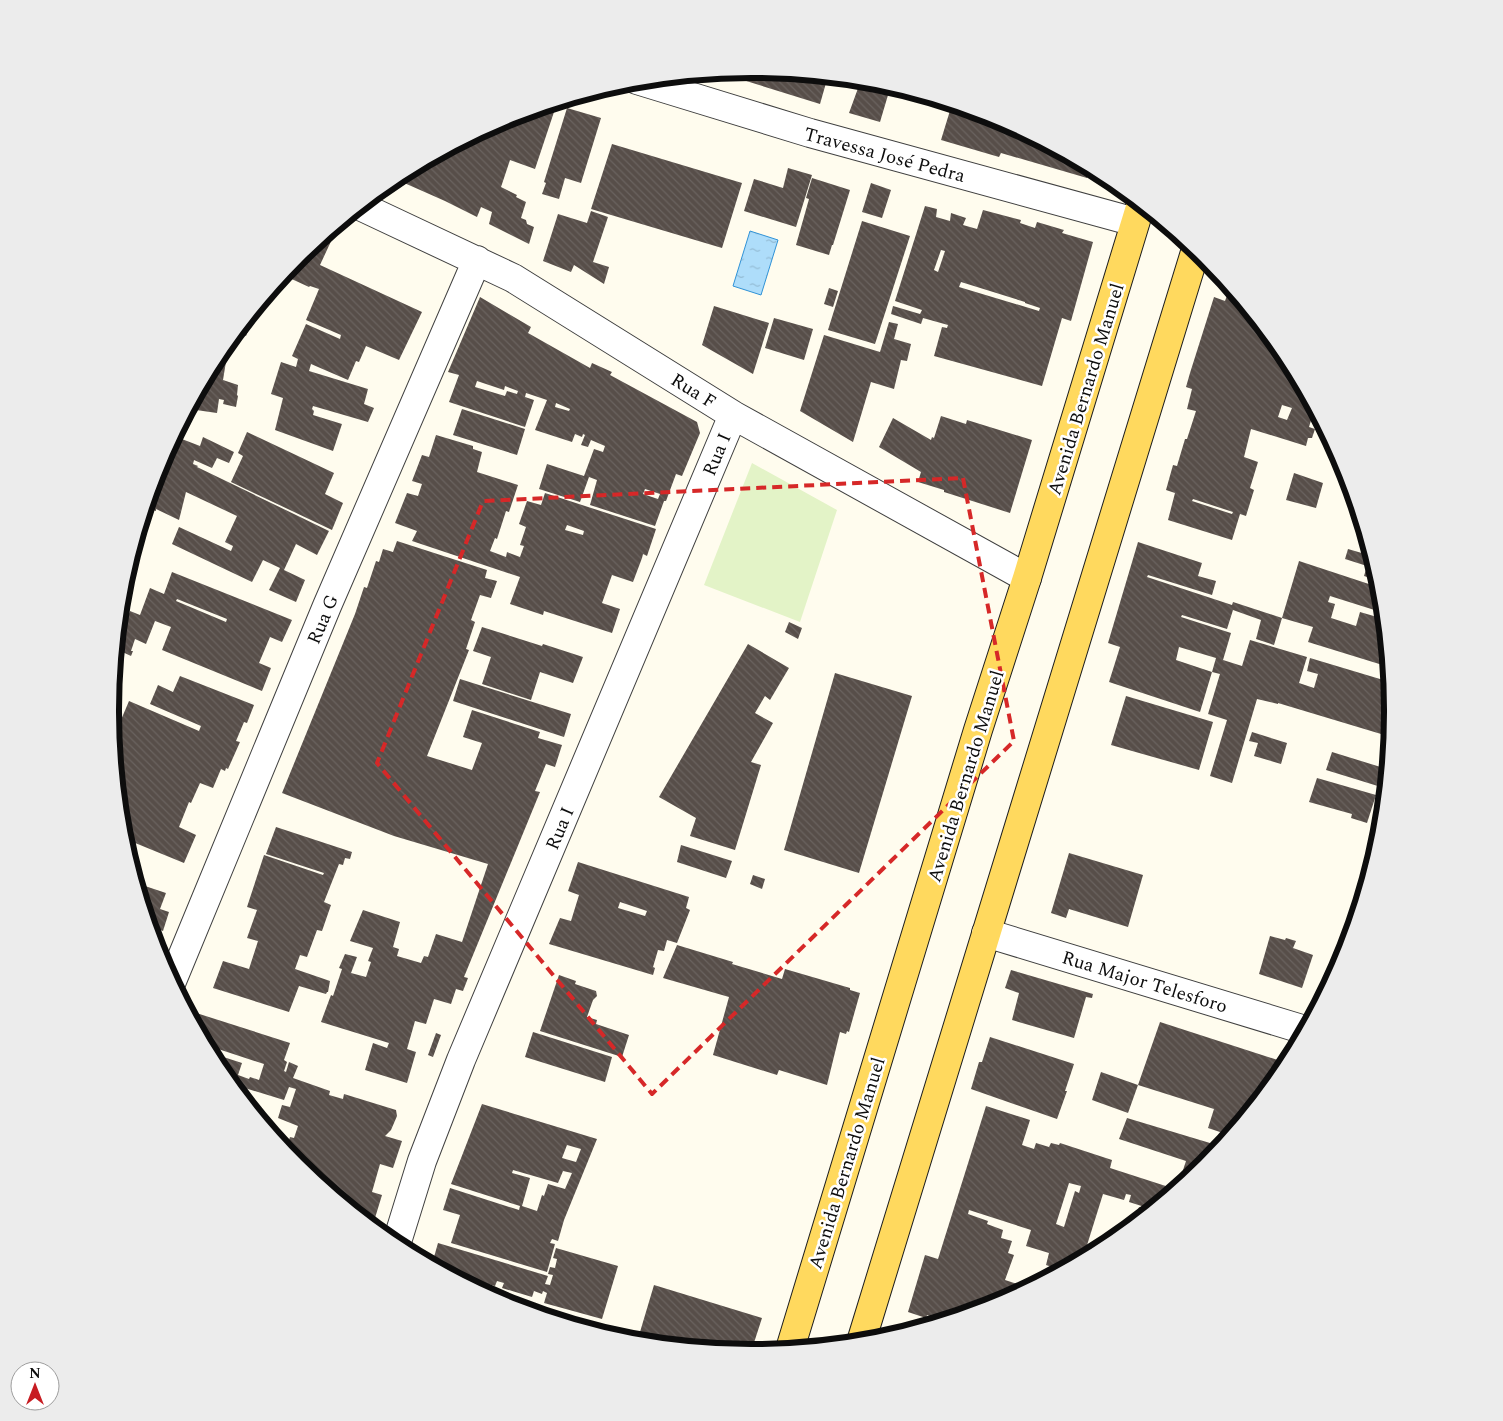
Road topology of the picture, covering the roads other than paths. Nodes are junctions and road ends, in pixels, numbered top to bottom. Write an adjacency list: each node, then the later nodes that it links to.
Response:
1 (655, 85): 3 (street, Travessa José Pedra)
2 (365, 208): 5 (street, Rua F)
3 (1138, 213): 7 (main road, Avenida Bernardo Manuel)
4 (1193, 258): 8 (main road)
5 (477, 260): 6 (street, Rua F); 9 (street, Rua G)
6 (733, 415): 7 (street, Rua F); 11 (street, Rua I)
7 (1027, 578): 13 (main road, Avenida Bernardo Manuel)
8 (986, 933): 10 (street, Rua Major Telesforo); 12 (main road)
9 (176, 972)
10 (1299, 1028)
11 (399, 1236)
12 (864, 1333)
13 (792, 1342)

